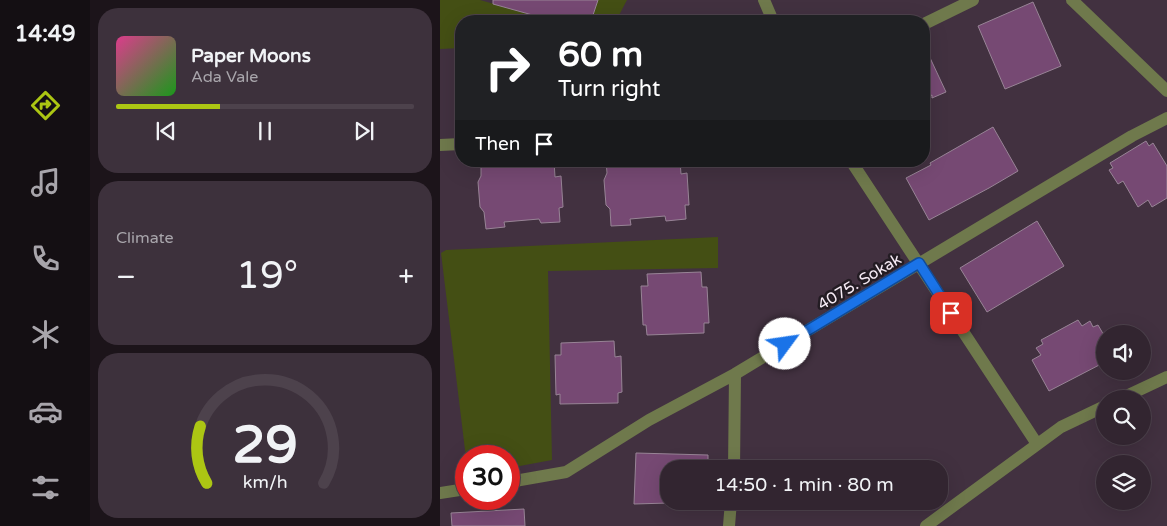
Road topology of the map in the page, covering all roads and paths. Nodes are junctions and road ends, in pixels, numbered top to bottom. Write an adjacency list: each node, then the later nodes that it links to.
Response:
1 (764, 0): 4 (street)
2 (973, 0): 5 (street)
3 (1072, 0): 6 (street)
4 (770, 15)
5 (930, 21)
6 (1167, 91)
7 (1167, 118): 11 (street, 4075. Sokak)
8 (455, 144): 9 (street)
9 (440, 145)
10 (856, 167): 11 (street)
11 (919, 263): 12 (street, 4075. Sokak); 16 (street)
12 (735, 374): 17 (street); 18 (street, 4075. Sokak)
13 (1167, 377): 14 (street)
14 (1139, 390)
15 (1096, 410): 16 (street)
16 (1037, 444): 23 (street)
17 (734, 460)
18 (520, 480)
19 (455, 491): 20 (street)
20 (440, 493)
21 (730, 510): 22 (street)
22 (729, 526)
23 (926, 526)

